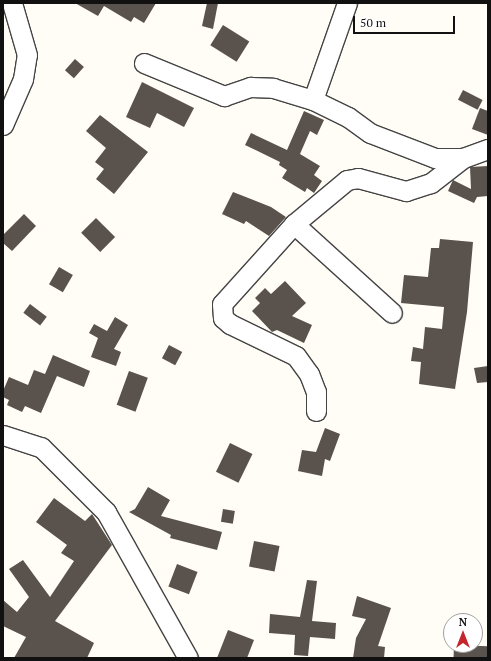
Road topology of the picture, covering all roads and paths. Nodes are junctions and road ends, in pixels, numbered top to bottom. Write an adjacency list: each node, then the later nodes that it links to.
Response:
1 (12, 3): 5 (street)
2 (347, 3): 4 (street)
3 (144, 63): 4 (street)
4 (313, 100): 7 (street)
5 (3, 125)
6 (488, 149): 7 (street)
7 (463, 158): 8 (street)
8 (294, 224): 9 (street); 10 (street)
9 (392, 312)
10 (316, 411)
11 (3, 434): 12 (street)
12 (188, 658)

